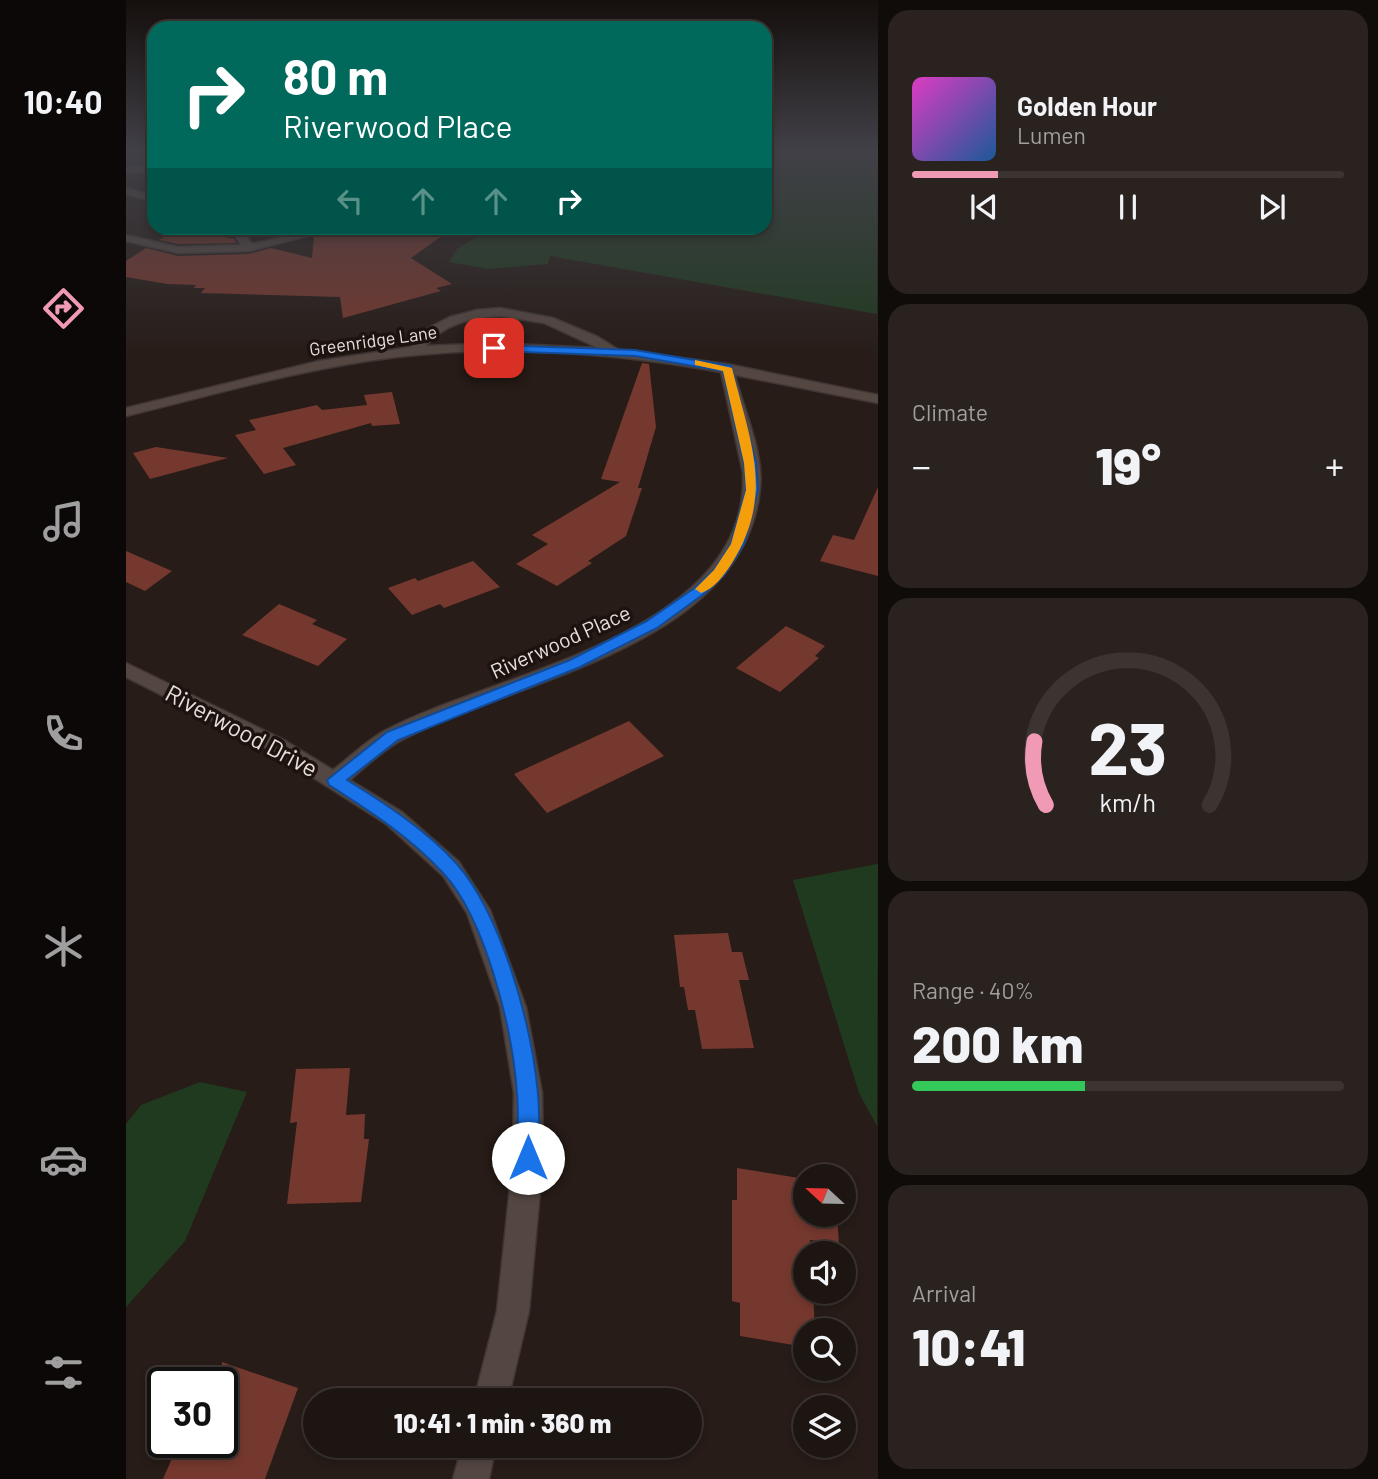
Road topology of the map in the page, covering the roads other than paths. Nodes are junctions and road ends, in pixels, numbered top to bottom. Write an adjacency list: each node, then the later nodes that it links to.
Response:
1 (240, 235): 4 (street)
2 (303, 235): 4 (street)
3 (126, 238): 4 (street)
4 (248, 248)
5 (415, 351): 6 (street, Greenridge Lane); 6 (street); 9 (street, Greenridge Lane)
6 (614, 352): 7 (street, Greenridge Lane)
7 (727, 368): 8 (street, Greenridge Lane); 11 (street, Riverwood Place)
8 (877, 399)
9 (126, 412)
10 (126, 669): 11 (street, Riverwood Drive)
11 (335, 780): 12 (street, Riverwood Drive)
12 (494, 1388)
13 (476, 1458): 14 (street)
14 (471, 1479)

